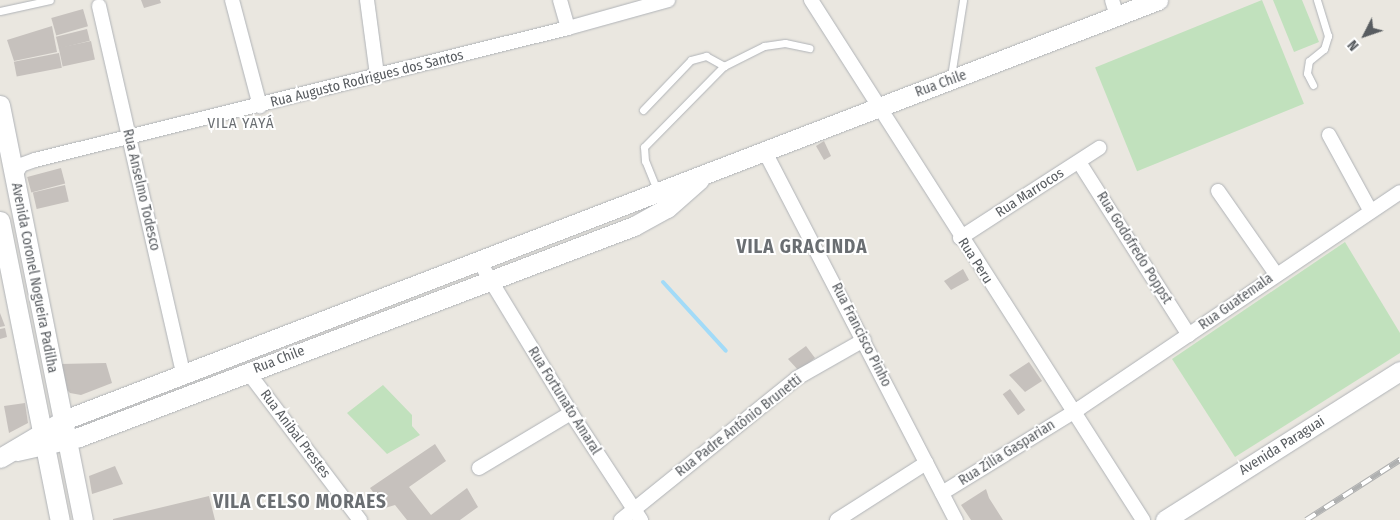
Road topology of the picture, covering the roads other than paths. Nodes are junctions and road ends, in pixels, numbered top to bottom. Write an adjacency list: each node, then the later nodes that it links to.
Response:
1 (50, 0): 12 (lane)
2 (232, 0): 20 (street)
3 (366, 0): 16 (street)
4 (560, 0): 13 (street)
5 (668, 0): 13 (street, Rua Augusto Rodrigues dos Santos)
6 (811, 0): 21 (street, Rua Peru)
7 (963, 0): 17 (lane)
8 (1158, 0): 11 (main road, Rua Chile)
9 (1317, 0): 18 (lane)
10 (99, 6): 24 (street, Rua Anselmo Todesco)
11 (1114, 8): 17 (main road, Rua Chile)
12 (0, 11)
13 (568, 28): 16 (street, Rua Augusto Rodrigues dos Santos)
14 (809, 48): 15 (lane)
15 (724, 66): 22 (lane); 32 (lane)
16 (377, 75): 20 (street, Rua Augusto Rodrigues dos Santos)
17 (951, 80): 21 (main road, Rua Chile)
18 (1313, 85)
19 (0, 105): 25 (main road, Avenida Coronel Nogueira Padilha)
20 (260, 106): 24 (street, Rua Augusto Rodrigues dos Santos)
21 (878, 107): 27 (main road, Rua Chile); 38 (street, Rua Peru)
22 (643, 110)
23 (1328, 135): 36 (street)
24 (129, 138): 28 (street, Rua Augusto Rodrigues dos Santos); 46 (street, Rua Anselmo Todesco)
25 (8, 148): 28 (street); 31 (main road, Avenida Coronel Nogueira Padilha)
26 (1099, 148): 29 (street, Rua Marrocos)
27 (764, 150): 30 (main road, Rua Chile); 43 (street, Rua Francisco Pinho)
28 (35, 160): 31 (street, Rua Augusto Rodrigues dos Santos)
29 (1079, 162): 38 (street, Rua Marrocos); 42 (street, Rua Godofredo Poppst)
30 (724, 166): 32 (main road, Rua Chile); 35 (main road, Rua Chile)
31 (14, 177): 47 (main road, Avenida Coronel Nogueira Padilha)
32 (657, 190): 35 (main road); 39 (main road, Rua Chile)
33 (1218, 191): 40 (street)
34 (1400, 192): 36 (street, Rua Guatemala)
35 (667, 208): 41 (main road, Rua Chile)
36 (1370, 210): 40 (street, Rua Guatemala)
37 (0, 221): 52 (main road, Avenida Coronel Nogueira Padilha)
38 (960, 238): 50 (street, Rua Peru)
39 (479, 261): 41 (street); 46 (main road, Rua Chile)
40 (1276, 274): 42 (street, Rua Guatemala)
41 (488, 281): 45 (main road, Rua Chile); 49 (street, Rua Fortunato Amaral)
42 (1189, 335): 50 (street, Rua Guatemala)
43 (864, 340): 55 (street, Rua Francisco Pinho); 58 (street, Rua Padre Antônio Brunetti)
44 (1400, 371): 66 (main road, Avenida Paraguai)
45 (248, 372): 53 (main road, Rua Chile); 61 (street, Rua Anibal Prestes)
46 (183, 374): 48 (main road, Rua Chile)
47 (55, 385): 48 (main road); 51 (main road, Avenida Coronel Nogueira Padilha)
48 (110, 403): 51 (main road, Rua Chile)
49 (571, 413): 56 (street); 58 (street, Rua Fortunato Amaral)
50 (1072, 413): 57 (street, Rua Zília Gasparian); 65 (street, Rua Peru)
51 (64, 420): 52 (main road); 53 (main road, Avenida Coronel Nogueira Padilha)
52 (45, 438): 53 (main road); 54 (main road); 59 (main road, Avenida Coronel Nogueira Padilha)
53 (69, 440): 60 (main road, Avenida Coronel Nogueira Padilha)
54 (6, 455)
55 (926, 462): 57 (street, Rua Francisco Pinho); 63 (street)
56 (478, 468)
57 (942, 493): 64 (street, Rua Francisco Pinho)
58 (638, 515): 62 (street, Rua Padre Antônio Brunetti)
59 (60, 520)
60 (83, 520)
61 (360, 520)
62 (621, 520)
63 (837, 520)
64 (956, 520)
65 (1143, 520)
66 (1165, 520)

